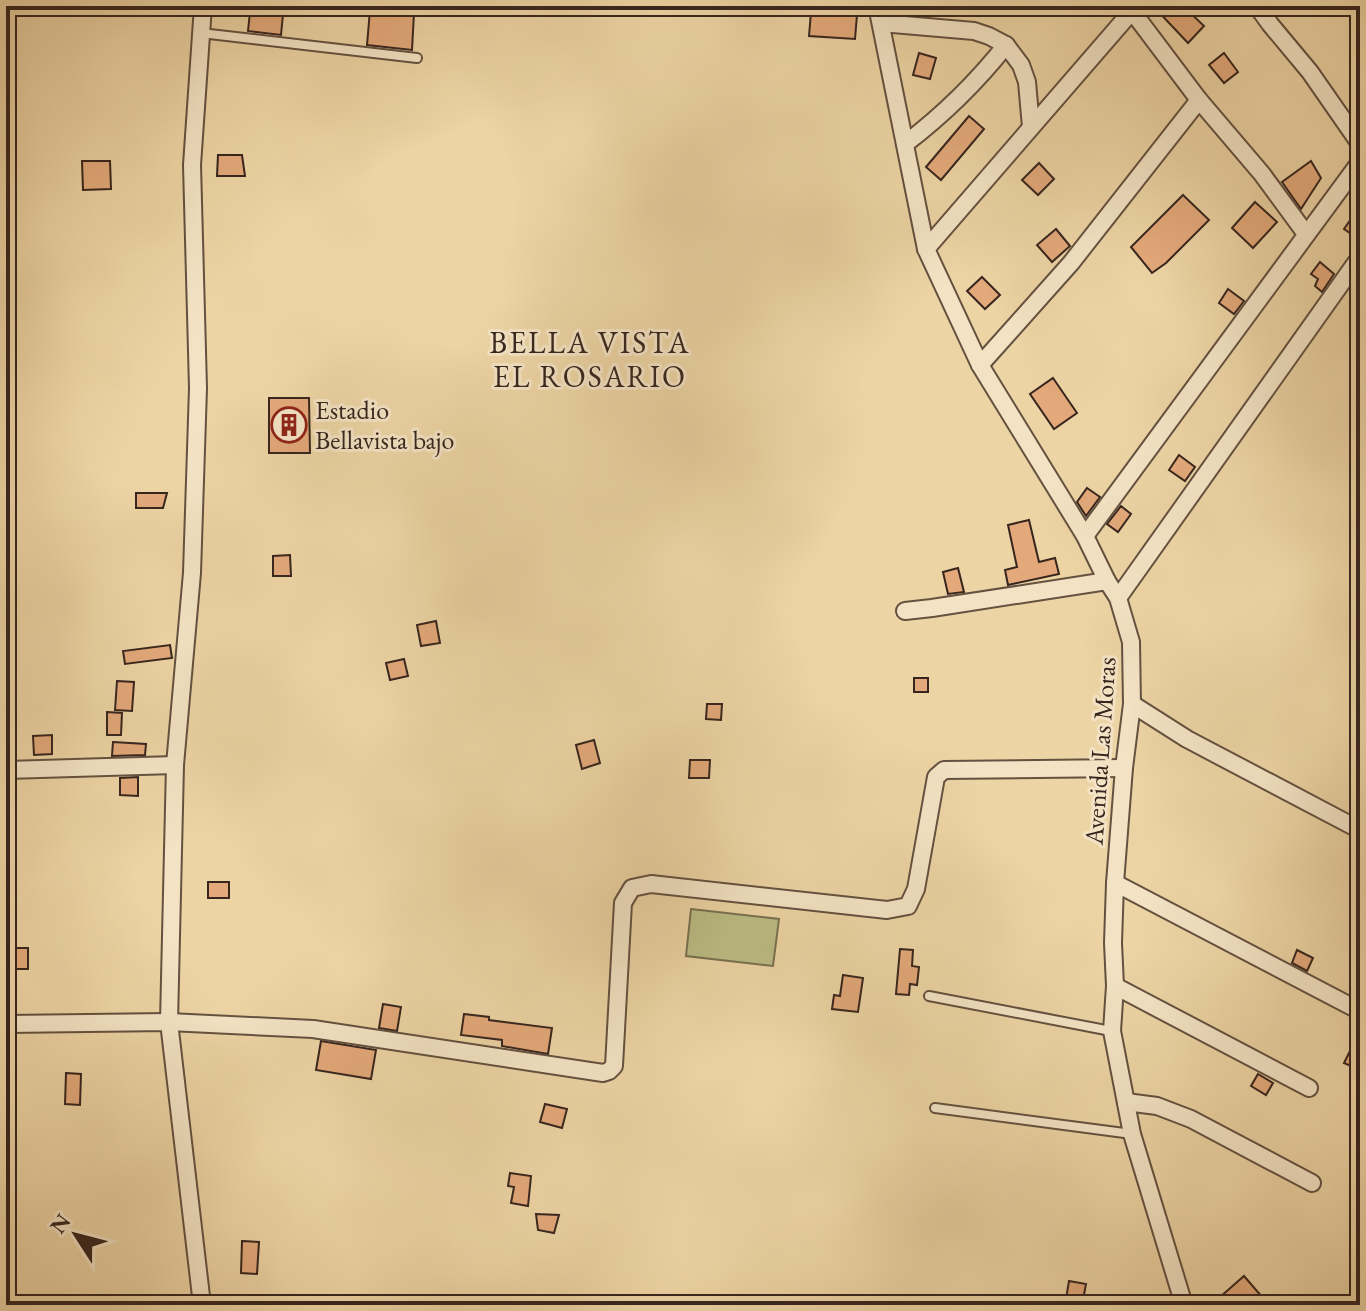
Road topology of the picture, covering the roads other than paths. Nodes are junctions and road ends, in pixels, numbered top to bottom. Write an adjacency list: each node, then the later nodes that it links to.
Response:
1 (203, 6): 5 (street)
2 (1257, 6): 11 (street)
3 (1130, 8): 8 (street); 9 (street)
4 (879, 14): 6 (street); 10 (street, Avenida Las Moras)
5 (201, 33): 7 (lane); 22 (street)
6 (1006, 45): 9 (street); 10 (street)
7 (417, 58)
8 (1199, 100): 13 (street); 16 (street)
9 (1031, 127): 14 (street)
10 (905, 144): 14 (street, Avenida Las Moras)
11 (1360, 144)
12 (1360, 162): 13 (street)
13 (1306, 234): 17 (street)
14 (926, 249): 16 (street, Avenida Las Moras)
15 (1360, 257): 19 (street)
16 (980, 365): 17 (street, Avenida Las Moras)
17 (1085, 536): 18 (street, Avenida Las Moras)
18 (1107, 581): 19 (street, Avenida Las Moras); 20 (street)
19 (1118, 598): 21 (street, Avenida Las Moras)
20 (905, 611)
21 (1132, 704): 23 (street, Avenida Las Moras); 25 (street)
22 (175, 765): 24 (street); 30 (street)
23 (1124, 768): 26 (street, Avenida Las Moras); 30 (street)
24 (6, 770)
25 (1360, 830)
26 (1115, 883): 27 (street, Avenida Las Moras); 29 (street)
27 (1115, 986): 32 (street, Avenida Las Moras); 33 (street)
28 (929, 996): 32 (lane)
29 (1360, 1011)
30 (169, 1022): 31 (street); 38 (street)
31 (6, 1024)
32 (1112, 1031): 34 (street, Avenida Las Moras)
33 (1309, 1088)
34 (1126, 1102): 36 (street, Avenida Las Moras); 37 (street)
35 (935, 1108): 36 (lane)
36 (1132, 1134): 39 (street, Avenida Las Moras)
37 (1312, 1183)
38 (202, 1305)
39 (1184, 1305)

